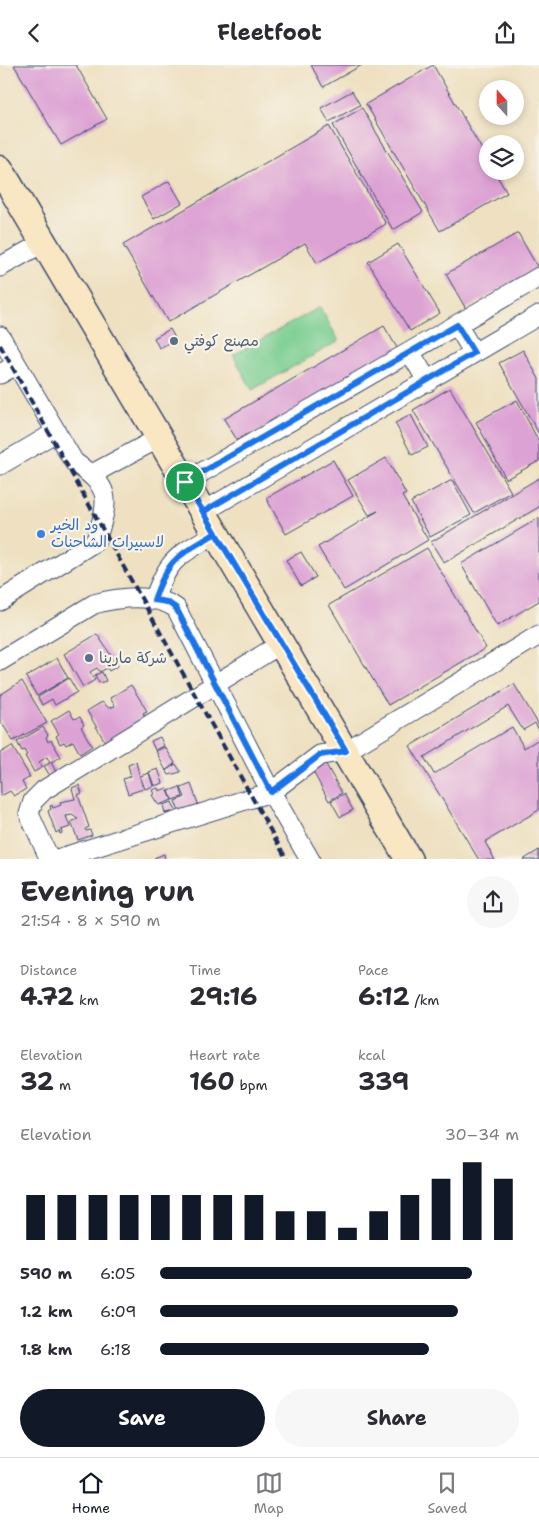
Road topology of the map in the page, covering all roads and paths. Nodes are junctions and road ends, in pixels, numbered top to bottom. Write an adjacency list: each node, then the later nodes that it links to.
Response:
1 (0, 169): 2 (street)
2 (44, 242): 3 (street); 13 (street)
3 (0, 267)
4 (539, 277): 6 (street)
5 (539, 315): 9 (street)
6 (457, 325): 8 (street); 9 (street)
7 (0, 336): 10 (street)
8 (410, 352): 11 (street); 16 (street)
9 (474, 353): 11 (street)
10 (8, 369): 12 (street)
11 (428, 382): 17 (street)
12 (56, 432): 14 (street); 15 (street)
13 (159, 438): 15 (street); 16 (street)
14 (0, 465)
15 (92, 475): 19 (street)
16 (185, 482): 17 (street)
17 (210, 523): 18 (street); 21 (street)
18 (154, 600): 22 (street); 23 (street)
19 (0, 601)
20 (539, 635): 24 (street)
21 (282, 643): 23 (street); 24 (street)
22 (0, 661)
23 (215, 685): 25 (street); 26 (street)
24 (346, 751): 25 (street); 29 (street)
25 (271, 792): 27 (street); 28 (street)
26 (50, 859)
27 (54, 859)
28 (310, 859)
29 (409, 859)

